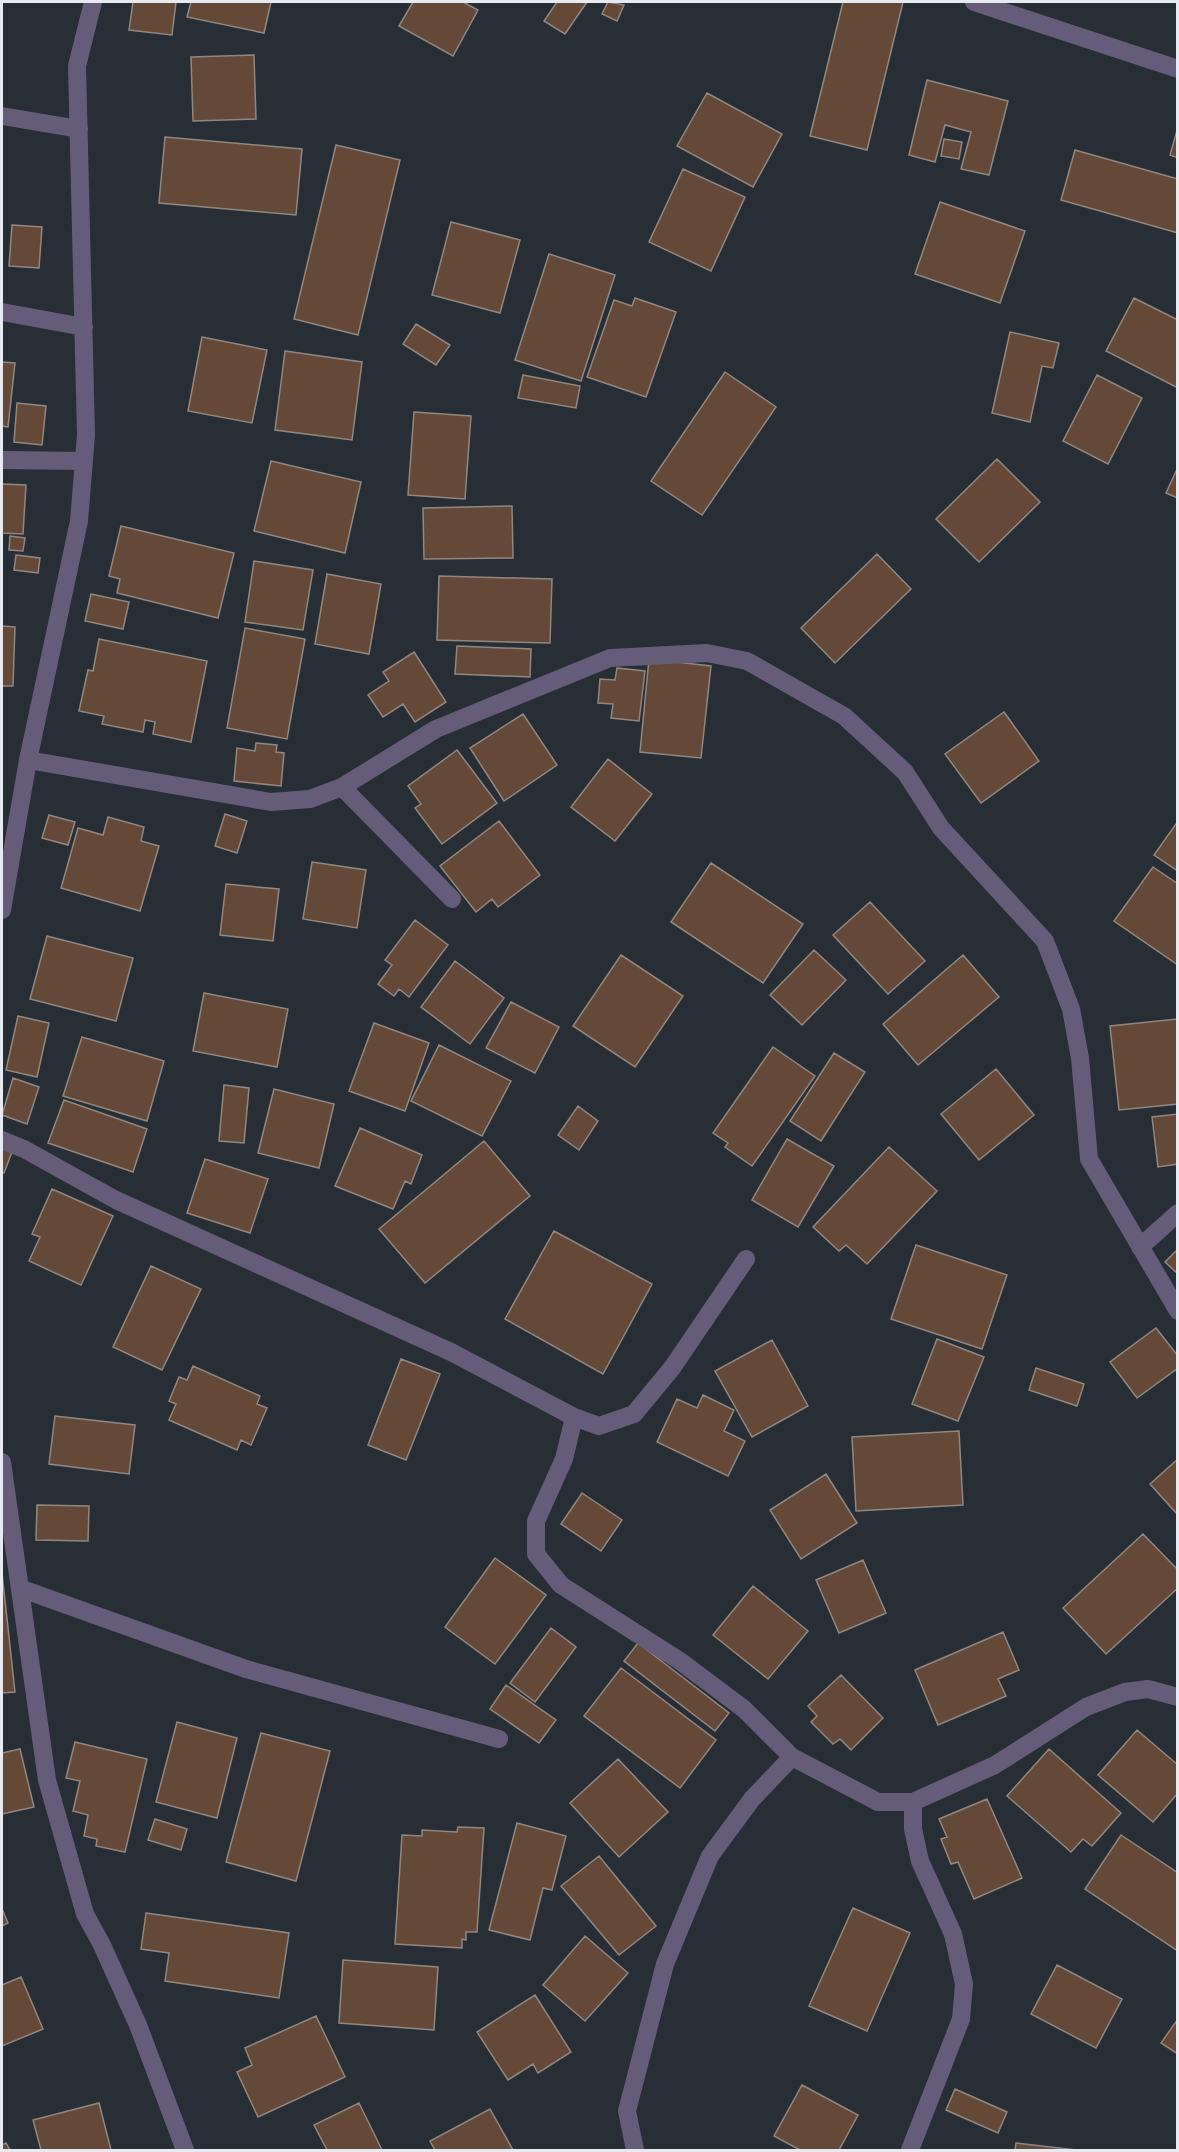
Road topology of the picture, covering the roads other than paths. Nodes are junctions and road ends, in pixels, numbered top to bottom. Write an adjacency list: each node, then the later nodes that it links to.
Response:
1 (93, 2): 5 (street)
2 (974, 2): 3 (street)
3 (1178, 69)
4 (2, 116): 5 (street)
5 (79, 129): 7 (street)
6 (2, 312): 7 (street)
7 (84, 327): 9 (street)
8 (2, 460): 9 (street)
9 (84, 462): 10 (street)
10 (28, 760): 11 (street); 13 (street)
11 (342, 787): 12 (street); 16 (street)
12 (452, 899)
13 (2, 910)
14 (2, 1140): 19 (street)
15 (1178, 1213): 16 (street)
16 (1140, 1247): 18 (street)
17 (746, 1259): 19 (street)
18 (1178, 1311)
19 (574, 1417): 24 (street)
20 (2, 1462): 21 (street)
21 (22, 1590): 23 (street); 26 (street)
22 (1178, 1697): 25 (street)
23 (499, 1739)
24 (792, 1757): 25 (street); 27 (street)
25 (913, 1802): 28 (street)
26 (185, 2151)
27 (635, 2151)
28 (910, 2151)

